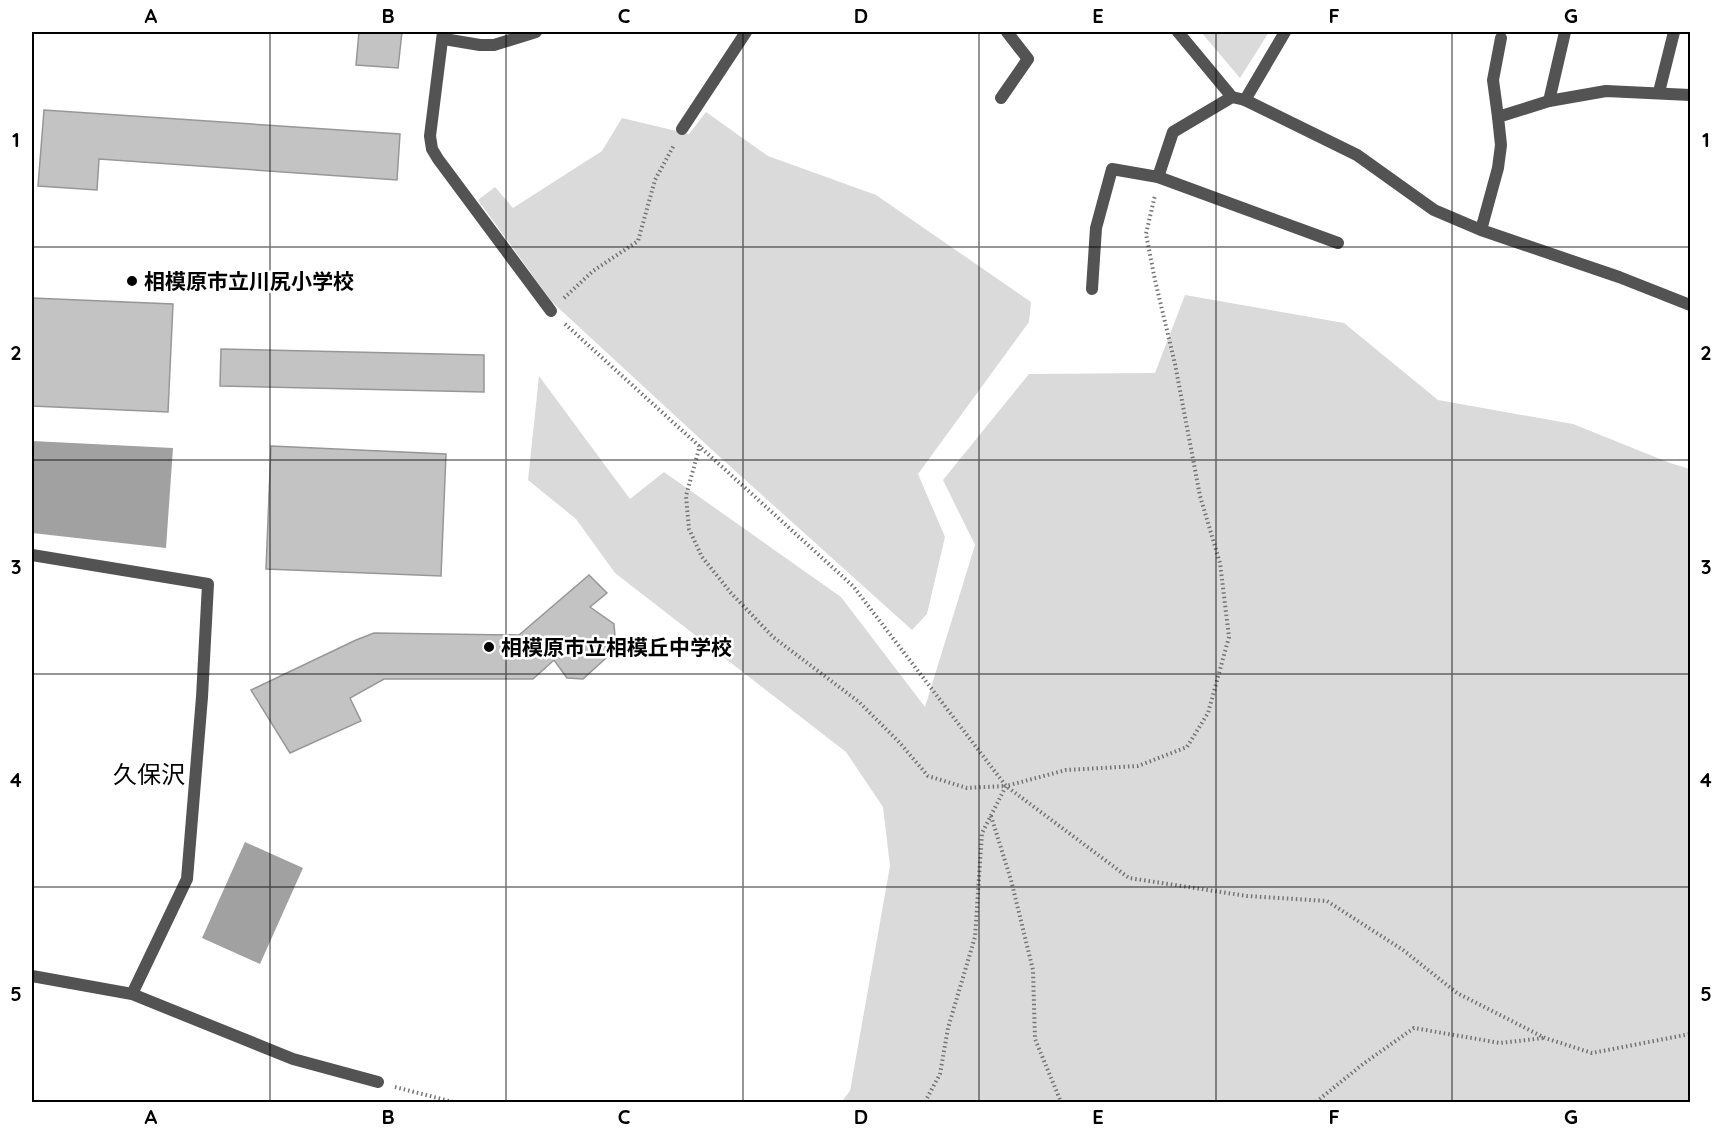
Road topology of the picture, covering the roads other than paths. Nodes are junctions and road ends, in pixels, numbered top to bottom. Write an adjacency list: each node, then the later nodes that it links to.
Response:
1 (536, 32): 8 (street)
2 (746, 32): 16 (street)
3 (1006, 32): 12 (street)
4 (1178, 32): 13 (street)
5 (1285, 32): 13 (street)
6 (1565, 32): 14 (street)
7 (1674, 32): 10 (street)
8 (443, 35): 22 (street)
9 (1501, 38): 15 (street)
10 (1659, 93): 11 (street); 14 (street)
11 (1690, 95)
12 (1001, 98)
13 (1238, 99): 17 (street); 18 (street)
14 (1549, 100): 15 (street)
15 (1498, 117): 18 (street)
16 (682, 129)
17 (1158, 177): 19 (street); 20 (street)
18 (1481, 230): 21 (street)
19 (1338, 243)
20 (1092, 289)
21 (1690, 305)
22 (551, 311)
23 (32, 555): 25 (street)
24 (32, 976): 25 (street)
25 (132, 994): 26 (street)
26 (378, 1082)

